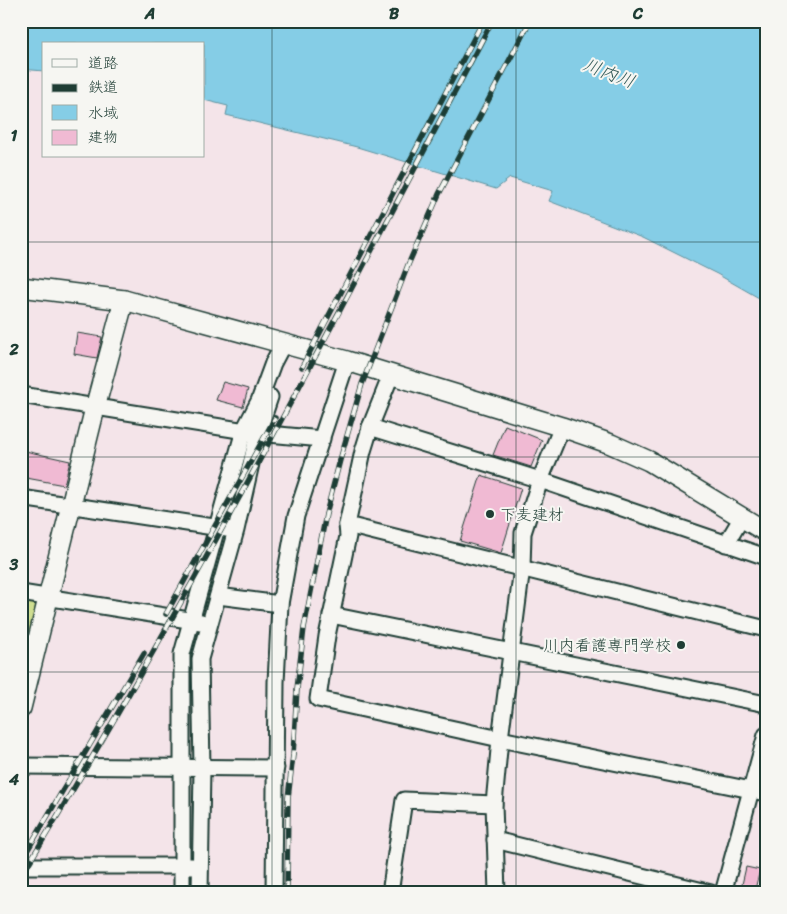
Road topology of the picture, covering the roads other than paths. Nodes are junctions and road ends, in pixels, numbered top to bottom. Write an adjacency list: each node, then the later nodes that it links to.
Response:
1 (21, 287): 2 (street)
2 (124, 300): 3 (street); 7 (street)
3 (283, 344): 4 (street); 10 (street)
4 (347, 362): 5 (street); 11 (street)
5 (390, 375): 8 (street); 9 (street)
6 (21, 396): 7 (street)
7 (95, 408): 10 (street); 14 (street)
8 (562, 427): 12 (street); 15 (street)
9 (370, 428): 12 (street); 16 (street)
10 (251, 432): 11 (street); 17 (street); 18 (street)
11 (322, 439): 26 (street)
12 (540, 480): 20 (street); 22 (street)
13 (21, 498): 14 (street)
14 (72, 506): 17 (street); 25 (street)
15 (742, 517): 19 (street); 20 (street)
16 (347, 525): 22 (street); 27 (street)
17 (217, 529): 18 (street); 28 (street)
18 (236, 530): 24 (street)
19 (766, 532)
20 (726, 544): 21 (street)
21 (766, 557)
22 (522, 568): 30 (street); 31 (street)
23 (21, 593): 25 (street)
24 (218, 596): 26 (street); 29 (street)
25 (48, 597): 28 (street); 33 (street)
26 (280, 604): 39 (street)
27 (331, 615): 31 (street); 35 (street)
28 (191, 621): 29 (street); 37 (street)
29 (210, 622): 38 (street)
30 (766, 629)
31 (511, 651): 32 (street); 35 (street)
32 (766, 704)
33 (21, 708)
34 (766, 735): 40 (street)
35 (500, 739): 40 (street); 41 (street)
36 (21, 766): 37 (street)
37 (181, 768): 38 (street); 44 (street)
38 (202, 768): 39 (street); 45 (street)
39 (276, 768): 48 (street)
40 (759, 792): 52 (street)
41 (494, 804): 42 (street); 49 (street)
42 (495, 840): 50 (street); 51 (street)
43 (21, 866): 44 (street)
44 (182, 866): 45 (street); 46 (street)
45 (201, 866): 47 (street)
46 (182, 893)
47 (200, 893)
48 (274, 893)
49 (390, 893)
50 (498, 893)
51 (711, 893)
52 (723, 893)

